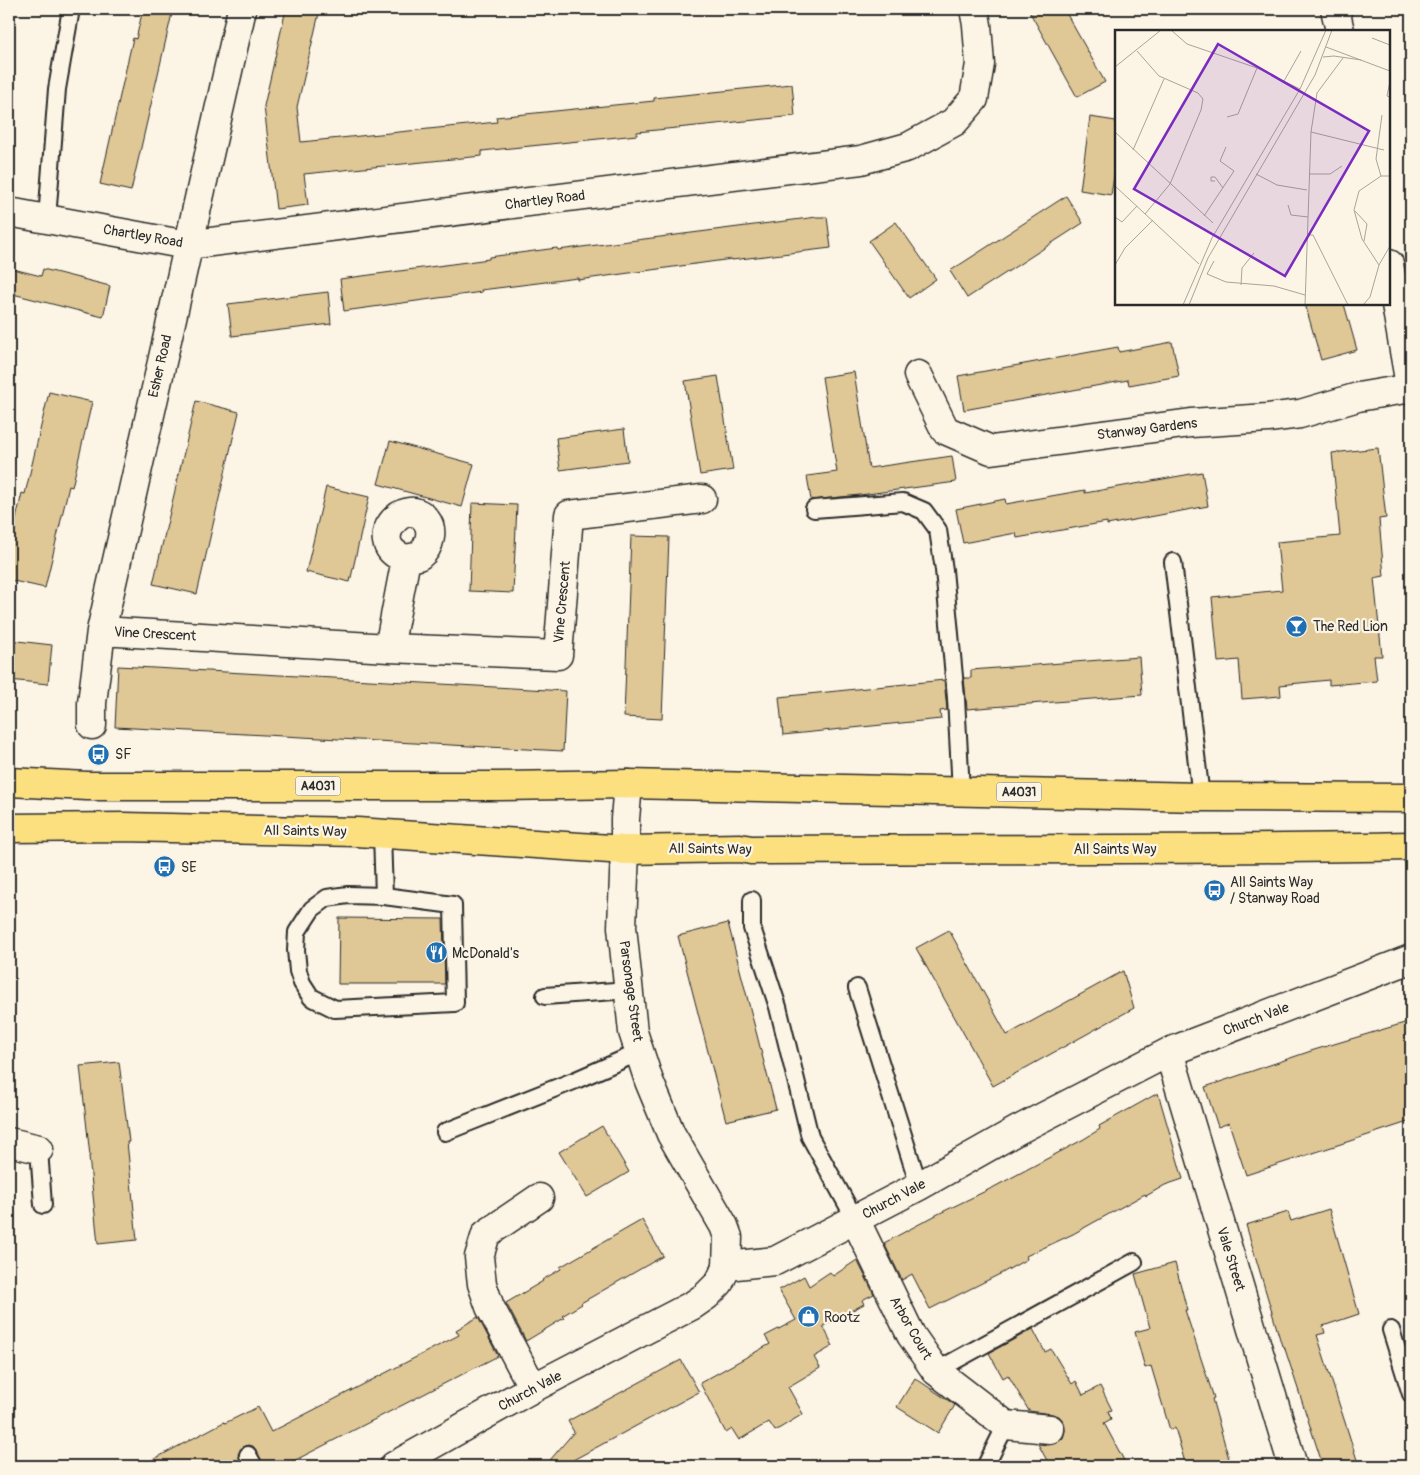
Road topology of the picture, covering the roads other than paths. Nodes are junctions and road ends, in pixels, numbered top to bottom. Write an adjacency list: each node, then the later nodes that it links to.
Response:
1 (71, 9): 7 (lane)
2 (242, 9): 8 (street, Esher Road)
3 (974, 9): 8 (street, Chartley Road)
4 (1335, 9): 5 (street)
5 (1340, 30)
6 (9, 212): 7 (street, Chartley Road)
7 (47, 219): 8 (street, Chartley Road)
8 (187, 245): 16 (street, Esher Road)
9 (1390, 270): 11 (street)
10 (918, 375): 11 (street, Stanway Gardens)
11 (1411, 389)
12 (702, 500): 17 (street, Vine Crescent)
13 (814, 509): 21 (lane)
14 (406, 559): 17 (street)
15 (1173, 562): 22 (lane)
16 (101, 631): 17 (street, Vine Crescent); 18 (street, Esher Road)
17 (389, 648)
18 (92, 725)
19 (9, 782): 20 (highway, A4031)
20 (628, 784): 21 (highway, A4031); 27 (street, Parsonage Street)
21 (961, 791): 22 (highway, A4031)
22 (1201, 798): 23 (highway, A4031)
23 (1411, 798)
24 (9, 828): 25 (highway, All Saints Way)
25 (382, 834): 27 (highway, All Saints Way); 28 (lane)
26 (1411, 846): 27 (highway, All Saints Way)
27 (625, 850): 32 (street, Parsonage Street)
28 (384, 896): 28 (lane)
29 (752, 900): 42 (lane)
30 (1411, 959): 35 (street, Church Vale)
31 (857, 988): 39 (lane)
32 (629, 990): 33 (lane); 34 (street, Parsonage Street)
33 (545, 996)
34 (640, 1052): 36 (lane); 44 (street, Parsonage Street)
35 (1169, 1052): 39 (street, Church Vale); 53 (street, Vale Street)
36 (445, 1132)
37 (9, 1142): 38 (street)
38 (39, 1149): 41 (lane)
39 (919, 1186): 42 (street, Church Vale)
40 (538, 1198): 47 (street)
41 (43, 1205)
42 (854, 1220): 44 (street, Church Vale); 46 (street, Arbor Court)
43 (1134, 1262): 46 (lane)
44 (727, 1266): 47 (street, Church Vale)
45 (1391, 1330): 48 (lane)
46 (936, 1371): 49 (street, Arbor Court)
47 (534, 1388): 51 (street, Church Vale)
48 (1411, 1394)
49 (1006, 1425): 50 (street); 52 (lane)
50 (1050, 1429)
51 (400, 1465)
52 (986, 1465)
53 (1293, 1466)

